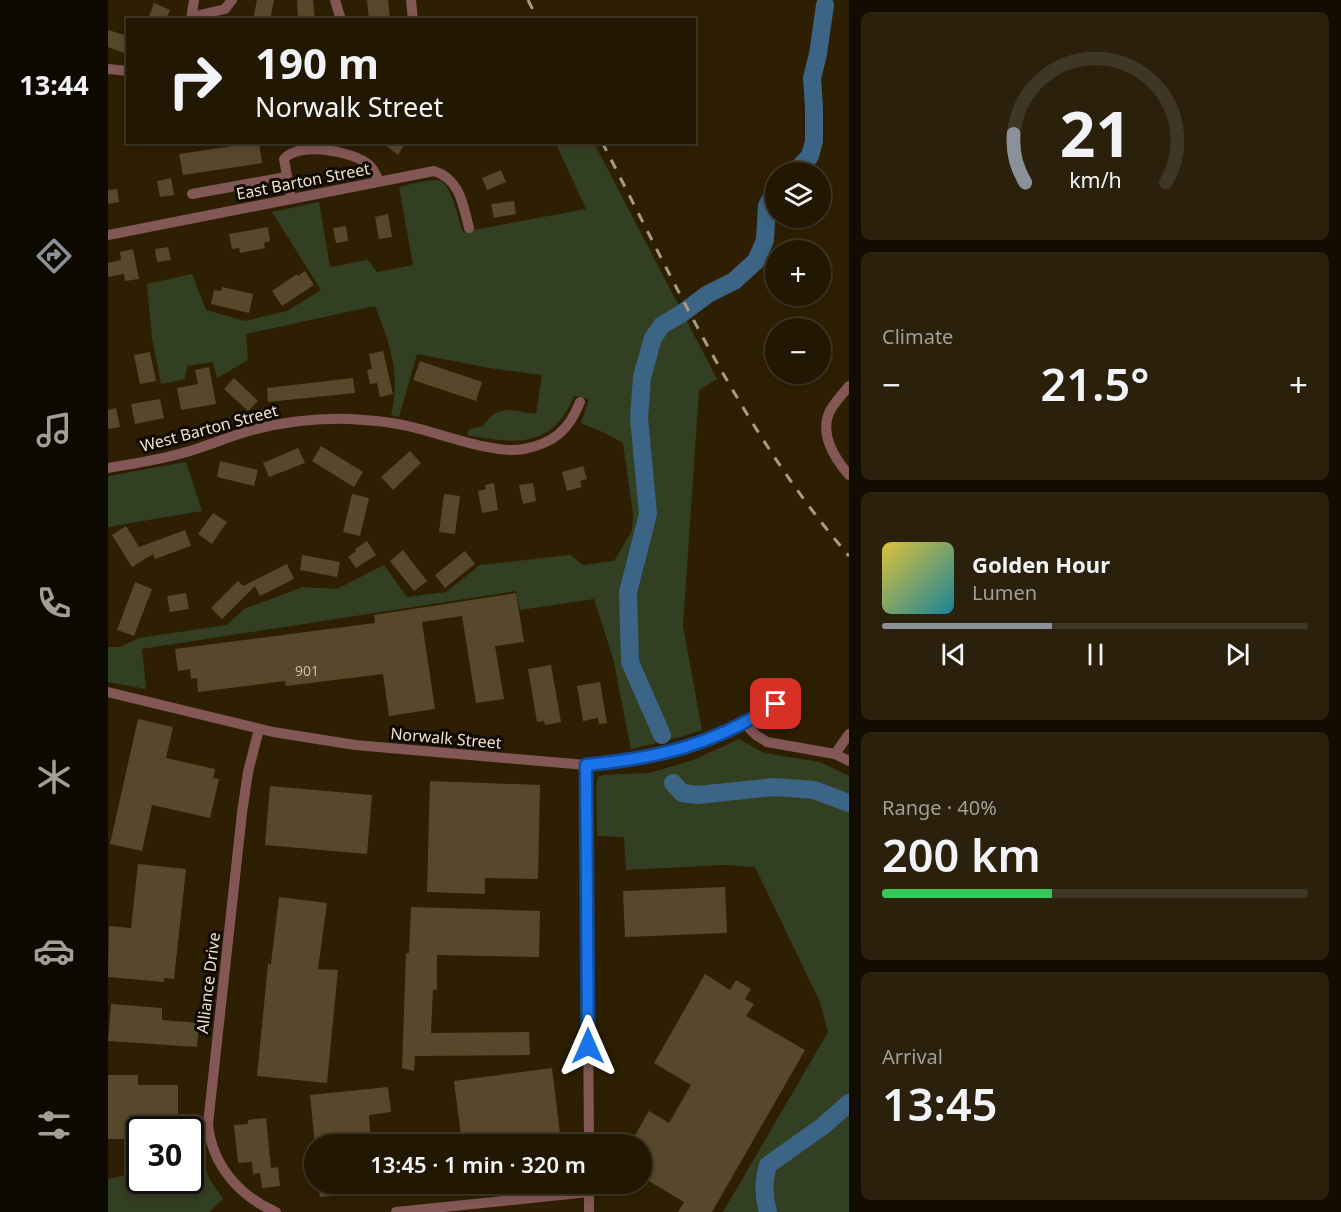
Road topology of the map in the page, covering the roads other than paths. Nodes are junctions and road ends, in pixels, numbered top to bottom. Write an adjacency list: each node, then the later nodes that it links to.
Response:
1 (194, 0): 5 (street)
2 (232, 0): 5 (street)
3 (335, 0): 6 (street)
4 (411, 0): 7 (street)
5 (191, 18)
6 (340, 18)
7 (413, 18)
8 (108, 69): 9 (street)
9 (126, 71)
10 (286, 177): 11 (street); 12 (street); 13 (street)
11 (379, 181): 13 (street, East Barton Street); 14 (street, East Barton Street)
12 (192, 194)
13 (291, 199): 15 (street, East Barton Street)
14 (470, 228)
15 (108, 235)
16 (849, 386): 19 (street)
17 (580, 402): 18 (street, West Barton Street)
18 (108, 468)
19 (849, 476)
20 (108, 692): 23 (street, Norwalk Street)
21 (776, 704): 22 (street, Norwalk Street)
22 (744, 723): 25 (street); 27 (street, Norwalk Street)
23 (259, 729): 27 (street, Norwalk Street); 31 (street, Alliance Drive)
24 (849, 734): 25 (street)
25 (835, 754): 26 (street)
26 (849, 761)
27 (586, 765): 28 (street)
28 (589, 1134)
29 (541, 1194): 32 (street)
30 (589, 1194): 33 (street)
31 (276, 1212)
32 (396, 1212)
33 (589, 1212)

